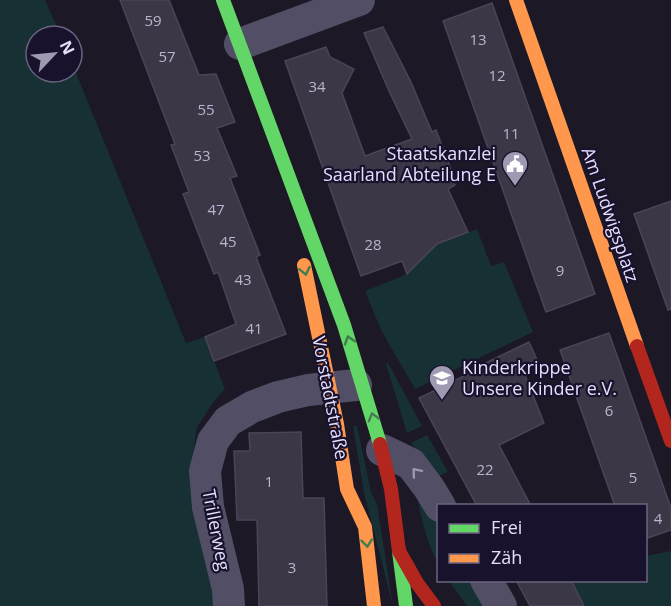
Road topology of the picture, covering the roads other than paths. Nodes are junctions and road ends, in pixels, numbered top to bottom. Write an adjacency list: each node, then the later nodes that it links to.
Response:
1 (223, 0): 4 (main road, Vorstadtstraße)
2 (359, 0): 4 (street)
3 (516, 0): 8 (main road, Am Ludwigsplatz)
4 (240, 44): 5 (main road, Vorstadtstraße)
5 (294, 192): 6 (main road, Vorstadtstraße, one-way to 5); 7 (main road, Vorstadtstraße, one-way to 7)
6 (363, 384): 7 (street, Trillerweg); 9 (main road, Vorstadtstraße, one-way to 6)
7 (329, 387): 10 (main road, Vorstadtstraße); 15 (street, Trillerweg)
8 (671, 441)
9 (382, 450): 11 (street, one-way to 9); 13 (main road, Vorstadtstraße)
10 (347, 489): 12 (main road, Vorstadtstraße); 16 (main road, one-way to 16)
11 (439, 504)
12 (350, 524)
13 (399, 551): 17 (main road, Vorstadtstraße); 18 (main road)
14 (487, 582): 19 (street)
15 (229, 606)
16 (374, 606)
17 (406, 606)
18 (434, 606)
19 (501, 606)

